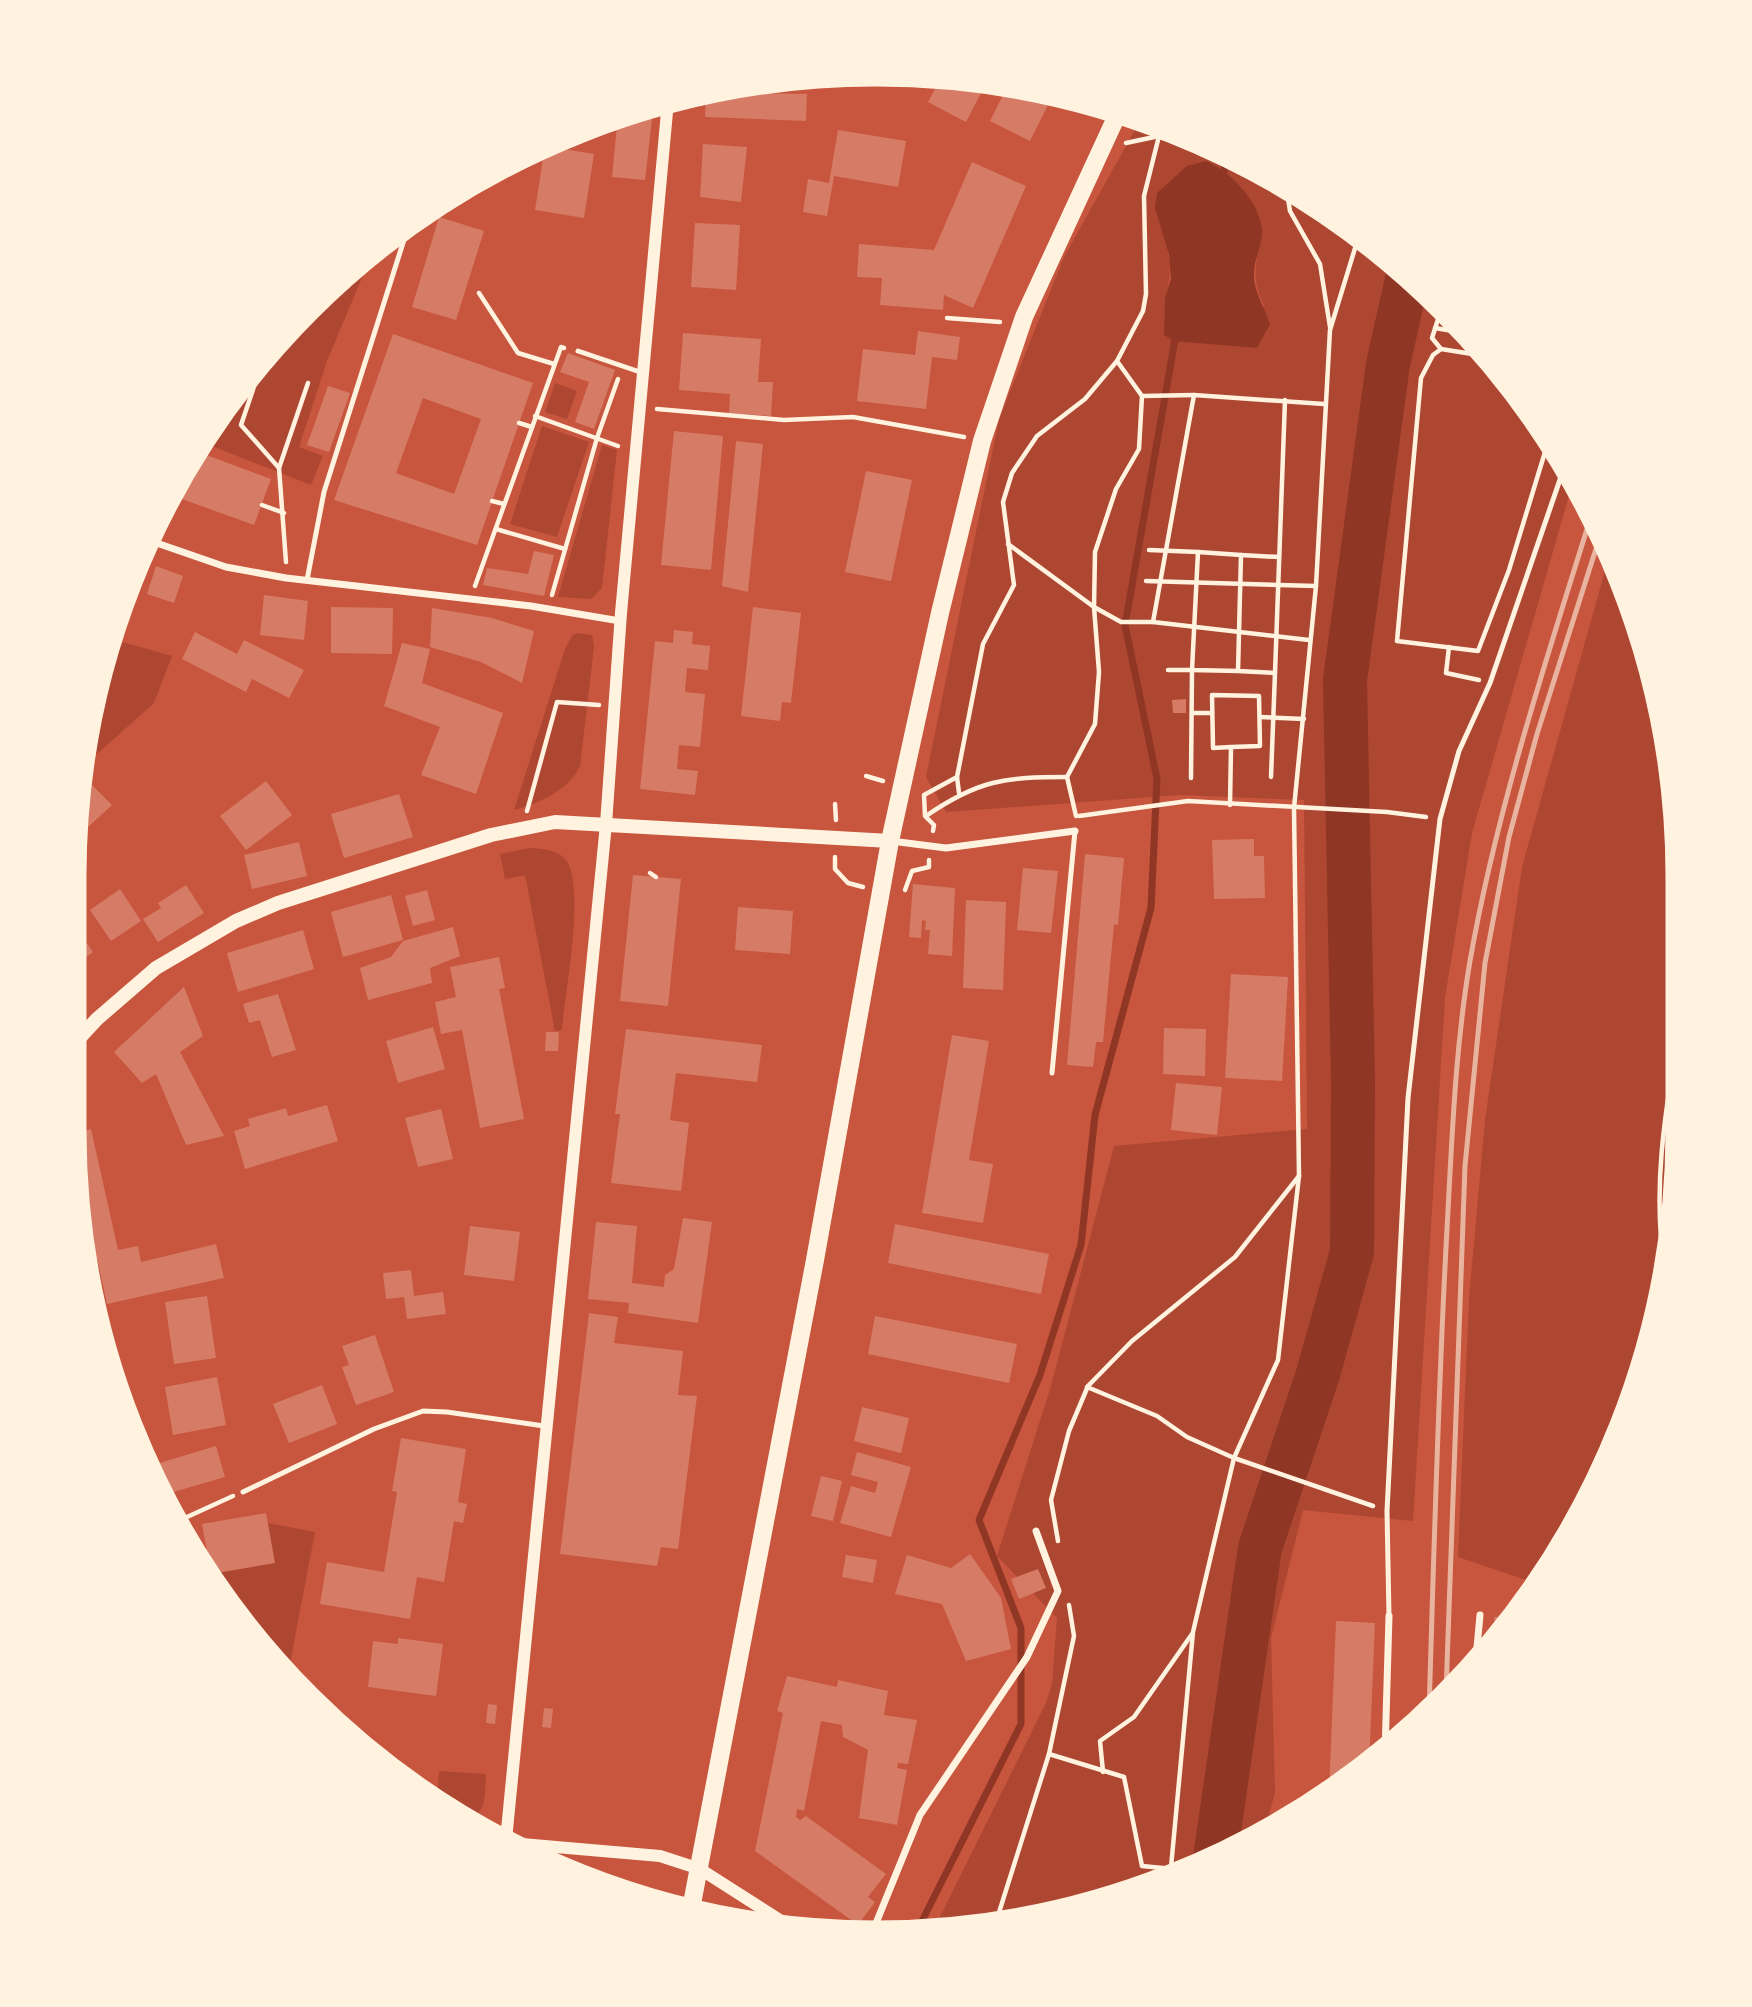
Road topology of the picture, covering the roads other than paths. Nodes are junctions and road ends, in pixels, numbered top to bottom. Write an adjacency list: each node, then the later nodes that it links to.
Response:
1 (667, 110): 5 (street)
2 (1115, 119): 12 (main road)
3 (405, 238): 8 (lane)
4 (578, 351): 5 (lane)
5 (643, 373): 9 (street)
6 (1561, 476): 19 (lane)
7 (156, 543): 8 (street)
8 (307, 580): 9 (street)
9 (620, 621): 10 (street)
10 (606, 824): 12 (main road); 13 (main road); 15 (street)
11 (1075, 831): 12 (street); 14 (lane)
12 (890, 841): 24 (main road)
13 (82, 1035)
14 (1052, 1073)
15 (544, 1426): 16 (lane); 22 (street)
16 (243, 1492)
17 (1037, 1531): 27 (street)
18 (1480, 1615): 20 (street)
19 (1389, 1616): 21 (street)
20 (1477, 1649)
21 (1385, 1739)
22 (507, 1833)
23 (529, 1845): 24 (street)
24 (700, 1869): 25 (main road); 26 (street)
25 (692, 1903)
26 (777, 1919)
27 (875, 1925)

